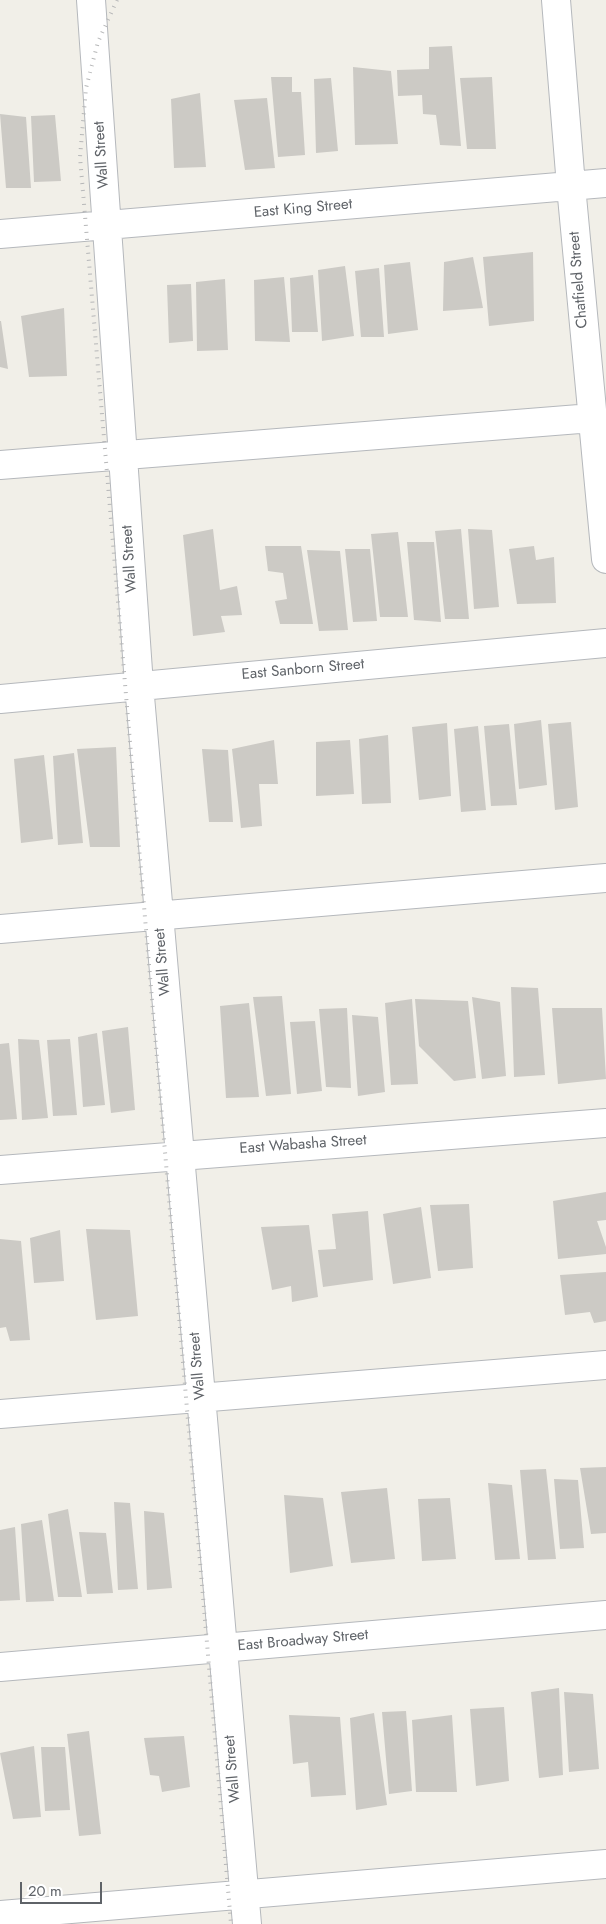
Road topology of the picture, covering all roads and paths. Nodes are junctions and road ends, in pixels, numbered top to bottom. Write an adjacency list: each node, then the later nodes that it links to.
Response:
1 (91, 0): 5 (street, Wall Street)
2 (556, 0): 4 (street, Chatfield Street)
3 (606, 183): 4 (street, East King Street)
4 (570, 186): 5 (street, East King Street); 7 (street, Chatfield Street)
5 (107, 224): 6 (street, East King Street); 8 (street, Wall Street)
6 (0, 234)
7 (592, 418): 8 (street); 10 (street, Chatfield Street)
8 (123, 456): 9 (street); 12 (street, Wall Street)
9 (0, 465)
10 (606, 559)
11 (606, 643): 12 (street, East Sanborn Street)
12 (139, 684): 13 (street, East Sanborn Street); 15 (street, Wall Street)
13 (0, 699)
14 (606, 878): 15 (street)
15 (159, 914): 16 (street); 18 (street, Wall Street)
16 (0, 929)
17 (606, 1123): 18 (street, East Wabasha Street)
18 (180, 1154): 19 (street, East Wabasha Street); 21 (street, Wall Street)
19 (0, 1170)
20 (606, 1365): 21 (street)
21 (201, 1399): 22 (street); 24 (street, Wall Street)
22 (0, 1414)
23 (606, 1615): 24 (street, East Broadway Street)
24 (223, 1648): 25 (street, East Broadway Street); 27 (street, Wall Street)
25 (0, 1667)
26 (606, 1864): 27 (street)
27 (244, 1894): 28 (street); 29 (street, Wall Street)
28 (0, 1915)
29 (247, 1924)

